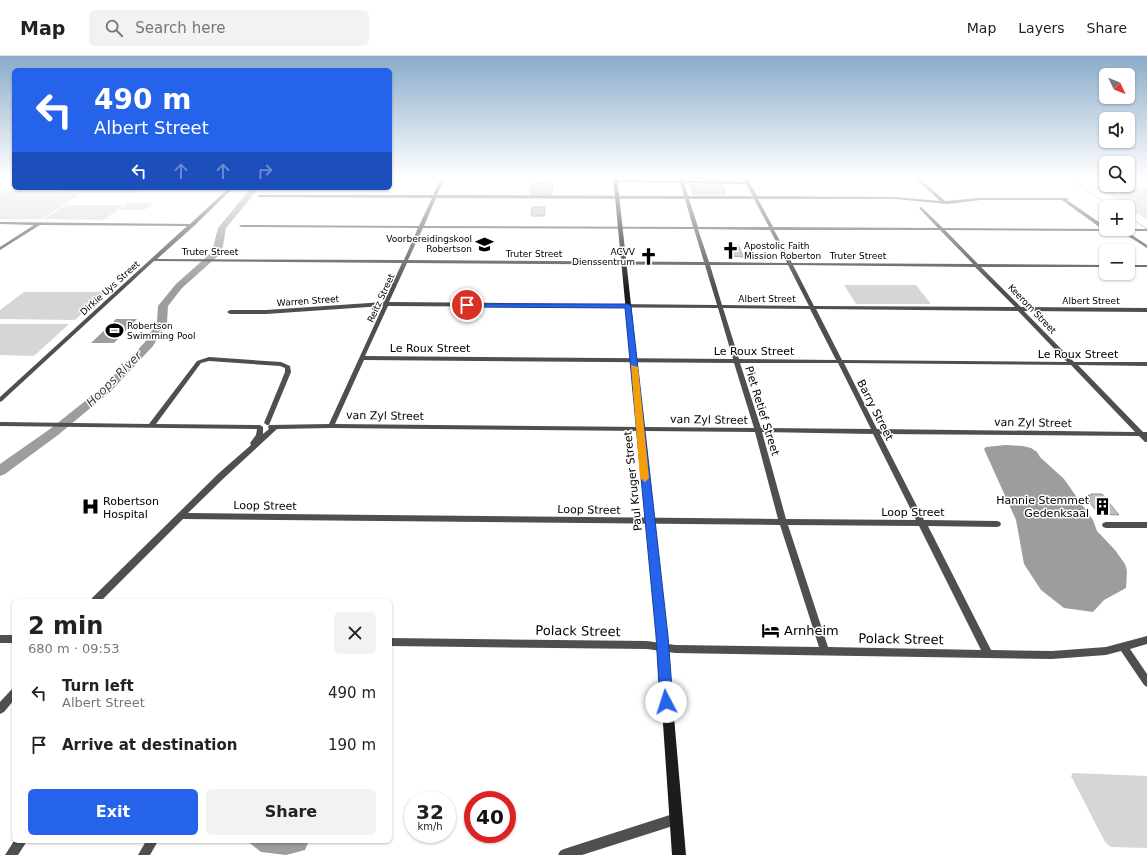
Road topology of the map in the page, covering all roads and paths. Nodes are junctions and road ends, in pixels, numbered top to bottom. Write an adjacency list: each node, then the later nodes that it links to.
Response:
1 (204, 213): 11 (street, Dirkie Uys Street)
2 (427, 213): 13 (street, Reitz Street)
3 (619, 213): 14 (street, Paul Kruger Street)
4 (691, 213): 15 (street, Piet Retief Street)
5 (763, 213): 16 (street, Barry Street)
6 (926, 213): 17 (street, Keerom Street)
7 (1084, 213): 10 (street)
8 (0, 223): 9 (street)
9 (39, 224): 11 (street); 21 (street)
10 (1099, 224)
11 (192, 225): 22 (street, Dirkie Uys Street)
12 (241, 226): 13 (street)
13 (421, 226): 14 (street); 23 (street, Reitz Street)
14 (620, 227): 15 (street); 24 (street, Paul Kruger Street)
15 (695, 228): 16 (street); 25 (street, Piet Retief Street)
16 (771, 228): 17 (street); 26 (street, Barry Street)
17 (941, 229): 18 (street); 27 (street, Keerom Street)
18 (1099, 230)
19 (1130, 236): 20 (street)
20 (1147, 247)
21 (0, 249)
22 (153, 260): 23 (street, Truter Street); 44 (street, Dirkie Uys Street)
23 (406, 261): 24 (street, Truter Street); 31 (street, Reitz Street)
24 (624, 263): 25 (street, Truter Street); 32 (street, Paul Kruger Street)
25 (706, 263): 26 (street, Truter Street); 33 (street, Piet Retief Street)
26 (790, 264): 27 (street, Truter Street); 34 (street, Barry Street)
27 (976, 265): 28 (street, Truter Street); 35 (street, Keerom Street)
28 (1099, 266)
29 (1135, 266): 30 (street)
30 (1147, 266)
31 (387, 304): 32 (street, Albert Street); 37 (street, Warren Street); 38 (street, Reitz Street)
32 (628, 306): 33 (street, Albert Street); 39 (street, Paul Kruger Street)
33 (720, 307): 34 (street, Albert Street); 40 (street, Piet Retief Street)
34 (813, 307): 35 (street, Albert Street); 41 (street, Barry Street)
35 (1019, 309): 36 (street, Albert Street); 42 (street, Keerom Street)
36 (1147, 310)
37 (230, 312)
38 (362, 358): 39 (street, Le Roux Street); 48 (street, Reitz Street)
39 (633, 360): 40 (street, Le Roux Street); 50 (street, Paul Kruger Street)
40 (736, 361): 41 (street, Le Roux Street); 51 (street, Piet Retief Street)
41 (840, 362): 42 (street, Le Roux Street); 52 (street, Barry Street)
42 (1072, 364): 43 (street, Le Roux Street); 53 (street, Keerom Street)
43 (1147, 364)
44 (0, 400)
45 (1, 425): 46 (street)
46 (151, 426): 47 (street); 49 (street)
47 (271, 426): 48 (street, van Zyl Street); 49 (street); 55 (street)
48 (331, 426): 50 (street, van Zyl Street)
49 (260, 428): 55 (street)
50 (640, 430): 51 (street, van Zyl Street); 57 (street, Paul Kruger Street)
51 (758, 431): 52 (street, van Zyl Street); 58 (street, Piet Retief Street)
52 (875, 431): 53 (street, van Zyl Street); 59 (street, Barry Street)
53 (1144, 434): 54 (street, Keerom Street)
54 (1147, 440)
55 (248, 450): 56 (street)
56 (181, 516): 57 (street, Loop Street); 63 (street)
57 (649, 521): 58 (street, Loop Street); 68 (street, Paul Kruger Street)
58 (783, 523): 59 (street, Loop Street); 70 (street, Piet Retief Street)
59 (921, 524): 60 (street, Loop Street); 71 (street, Barry Street)
60 (996, 524)
61 (1106, 525): 62 (street)
62 (1147, 525)
63 (97, 599)
64 (0, 639): 65 (street)
65 (12, 639)
66 (1147, 640): 69 (street, Polack Street)
67 (392, 642): 68 (street, Polack Street)
68 (662, 647): 70 (street, Polack Street); 75 (street, Paul Kruger Street)
69 (1123, 647): 71 (street, Polack Street); 72 (street)
70 (825, 651): 71 (street, Polack Street)
71 (988, 653)
72 (1147, 682)
73 (12, 695): 74 (street)
74 (0, 709)
75 (676, 819): 80 (street); 81 (street, Paul Kruger Street)
76 (20, 843): 78 (street)
77 (151, 843): 79 (street)
78 (11, 855)
79 (144, 855)
80 (564, 855)
81 (679, 855)

